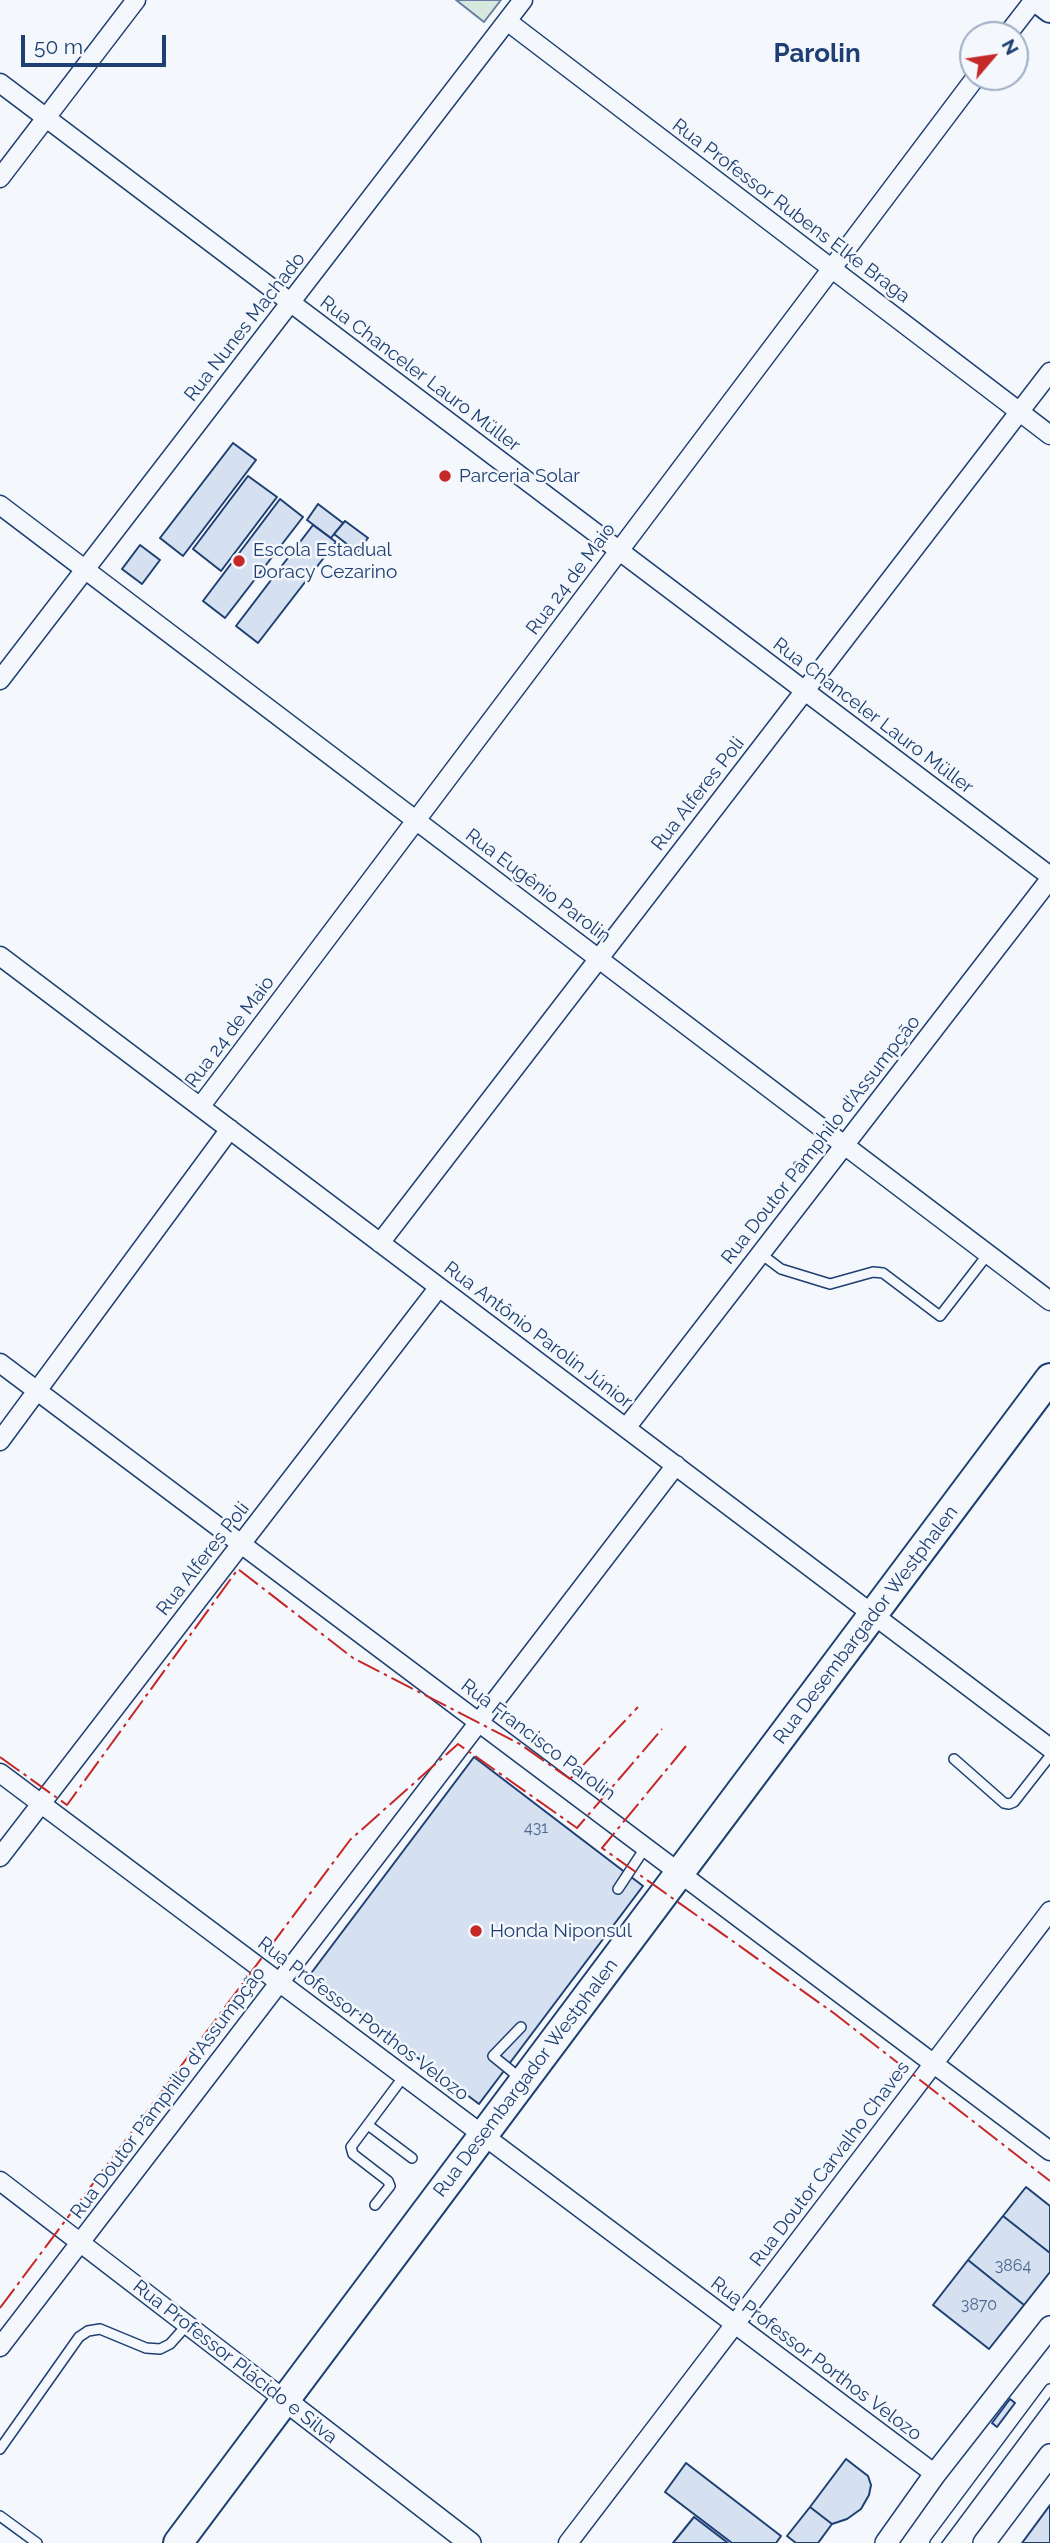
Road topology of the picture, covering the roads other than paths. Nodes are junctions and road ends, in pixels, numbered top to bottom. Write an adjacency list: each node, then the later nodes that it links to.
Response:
1 (136, 0): 9 (street)
2 (523, 0): 5 (street, Rua Nunes Machado)
3 (1035, 0): 4 (main road); 6 (street)
4 (1050, 10)
5 (507, 21): 11 (street, Rua Professor Rubens Elke Braga); 12 (street, Rua Nunes Machado)
6 (1018, 21)
7 (0, 83): 9 (street, Rua Chanceler Lauro Müller)
8 (964, 91): 11 (street, Rua 24 de Maio)
9 (46, 118): 10 (street); 12 (street, Rua Chanceler Lauro Müller)
10 (0, 178)
11 (831, 268): 14 (street, Rua Professor Rubens Elke Braga); 17 (street, Rua 24 de Maio)
12 (290, 302): 17 (street, Rua Chanceler Lauro Müller); 18 (street, Rua Nunes Machado)
13 (1050, 372): 14 (street, Rua Alferes Poli)
14 (1019, 411): 15 (street, Rua Professor Rubens Elke Braga); 20 (street, Rua Alferes Poli)
15 (1050, 435)
16 (0, 505): 18 (street, Rua Eugênio Parolin)
17 (619, 550): 20 (street, Rua Chanceler Lauro Müller); 21 (street, Rua 24 de Maio)
18 (85, 570): 19 (street, Rua Nunes Machado); 21 (street, Rua Eugênio Parolin)
19 (0, 680)
20 (805, 691): 22 (street, Rua Chanceler Lauro Müller); 24 (street, Rua Alferes Poli)
21 (415, 820): 24 (street, Rua Eugênio Parolin); 25 (street, Rua 24 de Maio)
22 (1050, 877): 27 (street, Rua Doutor Pâmphilo d'Assumpção)
23 (0, 956): 25 (street, Rua Antônio Parolin Júnior)
24 (598, 959): 27 (street, Rua Eugênio Parolin); 28 (street, Rua Alferes Poli)
25 (200, 1107): 26 (street, Rua Antônio Parolin Júnior)
26 (230, 1129): 28 (street, Rua Antônio Parolin Júnior); 35 (street)
27 (844, 1145): 29 (street, Rua Doutor Pâmphilo d'Assumpção); 30 (street, Rua Eugênio Parolin)
28 (380, 1243): 31 (street, Rua Antônio Parolin Júnior)
29 (761, 1254): 30 (lane); 36 (street, Rua Doutor Pâmphilo d'Assumpção)
30 (988, 1254): 32 (street, Rua Eugênio Parolin)
31 (439, 1287): 36 (street, Rua Antônio Parolin Júnior); 39 (street, Rua Alferes Poli)
32 (1050, 1301)
33 (0, 1363): 35 (street, Rua Francisco Parolin)
34 (1050, 1378): 40 (main road, Rua Desembargador Westphalen)
35 (37, 1391): 37 (street); 39 (street, Rua Francisco Parolin)
36 (626, 1428): 38 (street, Rua Antônio Parolin Júnior)
37 (0, 1441)
38 (676, 1465): 40 (street, Rua Antônio Parolin Júnior); 41 (street, Rua Doutor Pâmphilo d'Assumpção)
39 (241, 1544): 41 (street, Rua Francisco Parolin); 46 (street, Rua Alferes Poli)
40 (873, 1614): 42 (street, Rua Antônio Parolin Júnior); 49 (main road, Rua Desembargador Westphalen)
41 (479, 1722): 47 (street, Rua Francisco Parolin); 52 (street, Rua Doutor Pâmphilo d'Assumpção)
42 (1050, 1748)
43 (1050, 1756): 44 (lane)
44 (954, 1759)
45 (0, 1773): 46 (street, Rua Professor Porthos Velozo)
46 (41, 1804): 48 (street, Rua Alferes Poli); 52 (street, Rua Professor Porthos Velozo)
47 (645, 1847): 49 (street, Rua Francisco Parolin); 50 (lane)
48 (0, 1857)
49 (680, 1873): 54 (street, Rua Francisco Parolin); 56 (main road, Rua Desembargador Westphalen)
50 (618, 1889)
51 (1050, 1911): 54 (street, Rua Doutor Carvalho Chaves)
52 (279, 1982): 55 (street, Rua Professor Porthos Velozo); 63 (street, Rua Doutor Pâmphilo d'Assumpção)
53 (521, 2027): 56 (lane)
54 (934, 2064): 59 (street, Rua Francisco Parolin); 64 (street, Rua Doutor Carvalho Chaves)
55 (404, 2076): 57 (lane); 58 (street, Rua Professor Porthos Velozo)
56 (523, 2081): 58 (main road, Rua Desembargador Westphalen)
57 (368, 2125): 60 (lane); 62 (lane)
58 (483, 2135): 64 (street, Rua Professor Porthos Velozo); 69 (main road, Rua Desembargador Westphalen)
59 (1050, 2151)
60 (412, 2158)
61 (0, 2181): 63 (street, Rua Professor Plácido e Silva)
62 (375, 2205)
63 (80, 2243): 65 (street, Rua Professor Plácido e Silva); 67 (street, Rua Doutor Pâmphilo d'Assumpção)
64 (735, 2324): 72 (street, Rua Professor Porthos Velozo); 77 (street, Rua Doutor Carvalho Chaves)
65 (187, 2325): 69 (street, Rua Professor Plácido e Silva); 70 (lane)
66 (1050, 2327): 72 (street)
67 (0, 2347)
68 (1050, 2389): 79 (lane)
69 (285, 2400): 75 (main road, Rua Desembargador Westphalen); 76 (street, Rua Professor Plácido e Silva)
70 (0, 2449)
71 (1050, 2455): 80 (street)
72 (935, 2474): 78 (street)
73 (0, 2516): 74 (lane)
74 (37, 2543)
75 (178, 2543)
76 (470, 2543)
77 (568, 2543)
78 (886, 2543)
79 (935, 2543)
80 (985, 2543)

